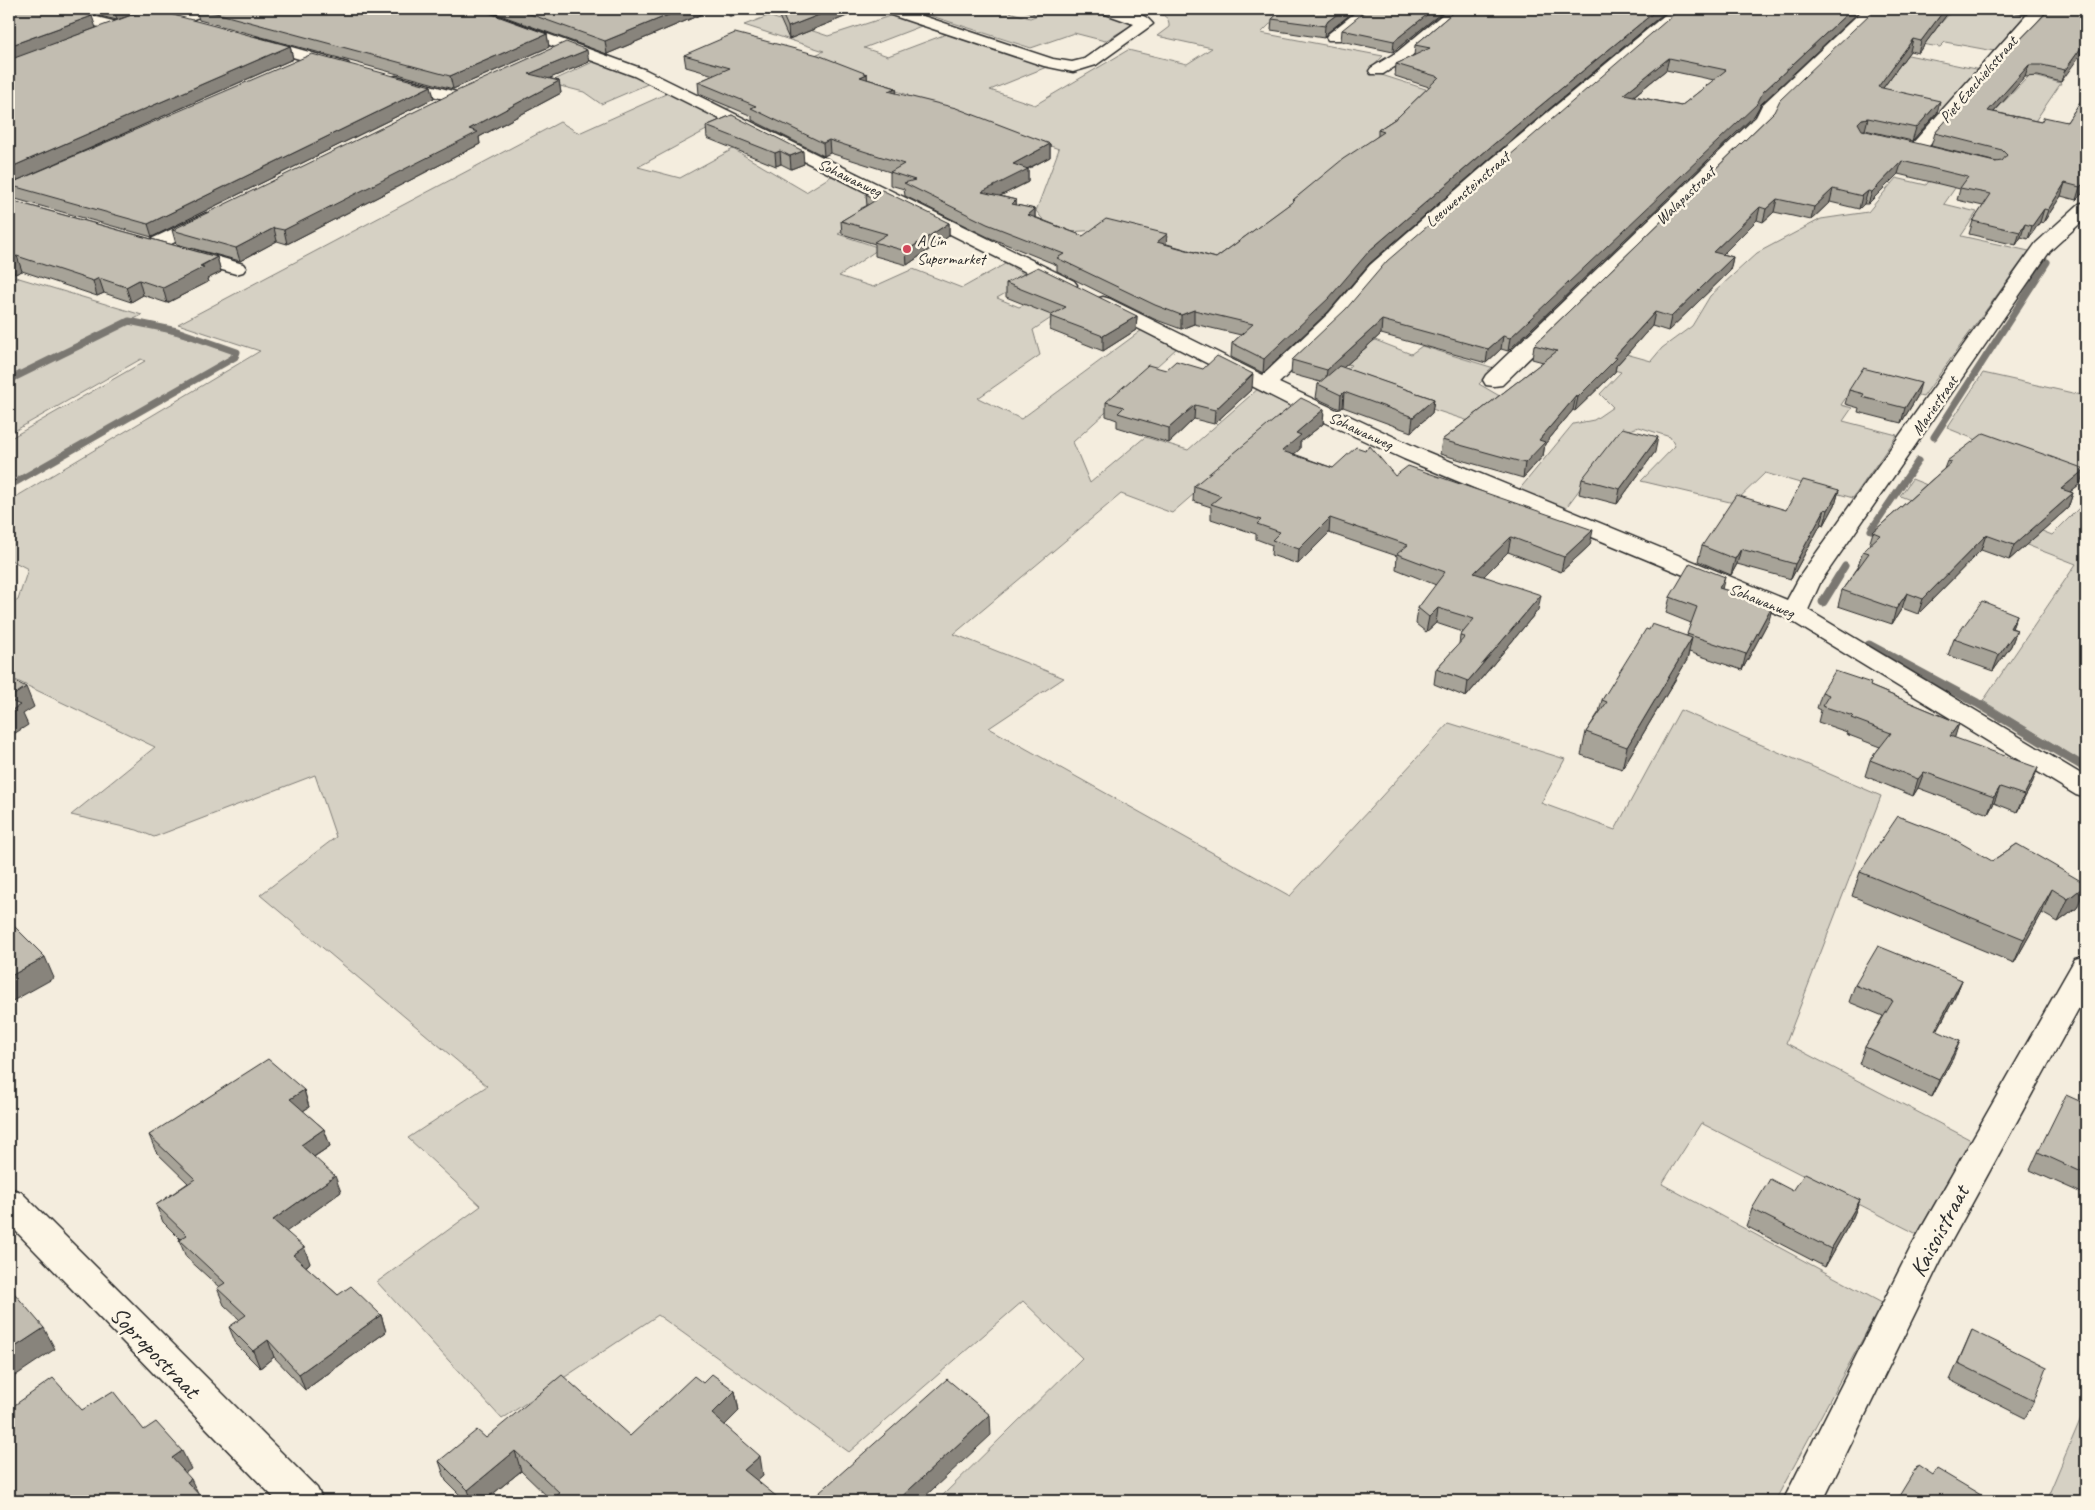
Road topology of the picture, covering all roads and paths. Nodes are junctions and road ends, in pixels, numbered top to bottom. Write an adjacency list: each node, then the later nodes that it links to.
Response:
1 (48, 9): 13 (street)
2 (218, 9): 12 (street)
3 (465, 9): 18 (street, Sohawanweg)
4 (887, 9): 5 (street)
5 (1105, 9)
6 (1369, 9): 16 (street)
7 (1458, 9): 23 (street)
8 (1681, 9): 33 (street, Leeuwensteinstraat)
9 (1872, 9): 32 (street, Walapastraat)
10 (2040, 9): 28 (street, Piet Ezechielsstraat)
11 (158, 11): 12 (street); 13 (street)
12 (177, 21): 14 (street)
13 (118, 27): 15 (street)
14 (202, 27)
15 (92, 37)
16 (1334, 37)
17 (240, 38): 19 (street)
18 (569, 46): 20 (street); 33 (street, Sohawanweg)
19 (315, 58): 21 (street); 22 (street)
20 (543, 58)
21 (288, 70)
22 (362, 71)
23 (1377, 71)
24 (380, 76): 26 (street)
25 (474, 90): 26 (street)
26 (454, 97): 27 (street)
27 (431, 110)
28 (1936, 153)
29 (2086, 208): 34 (street, Mariestraat)
30 (224, 211): 31 (street)
31 (236, 268)
32 (1494, 380)
33 (1266, 384): 34 (street, Sohawanweg)
34 (1794, 612): 35 (street, Sohawanweg)
35 (2086, 789)
36 (2086, 967): 39 (street, Kaisoistraat)
37 (9, 1202): 38 (street, Sopropostraat)
38 (303, 1501)
39 (1803, 1501)

